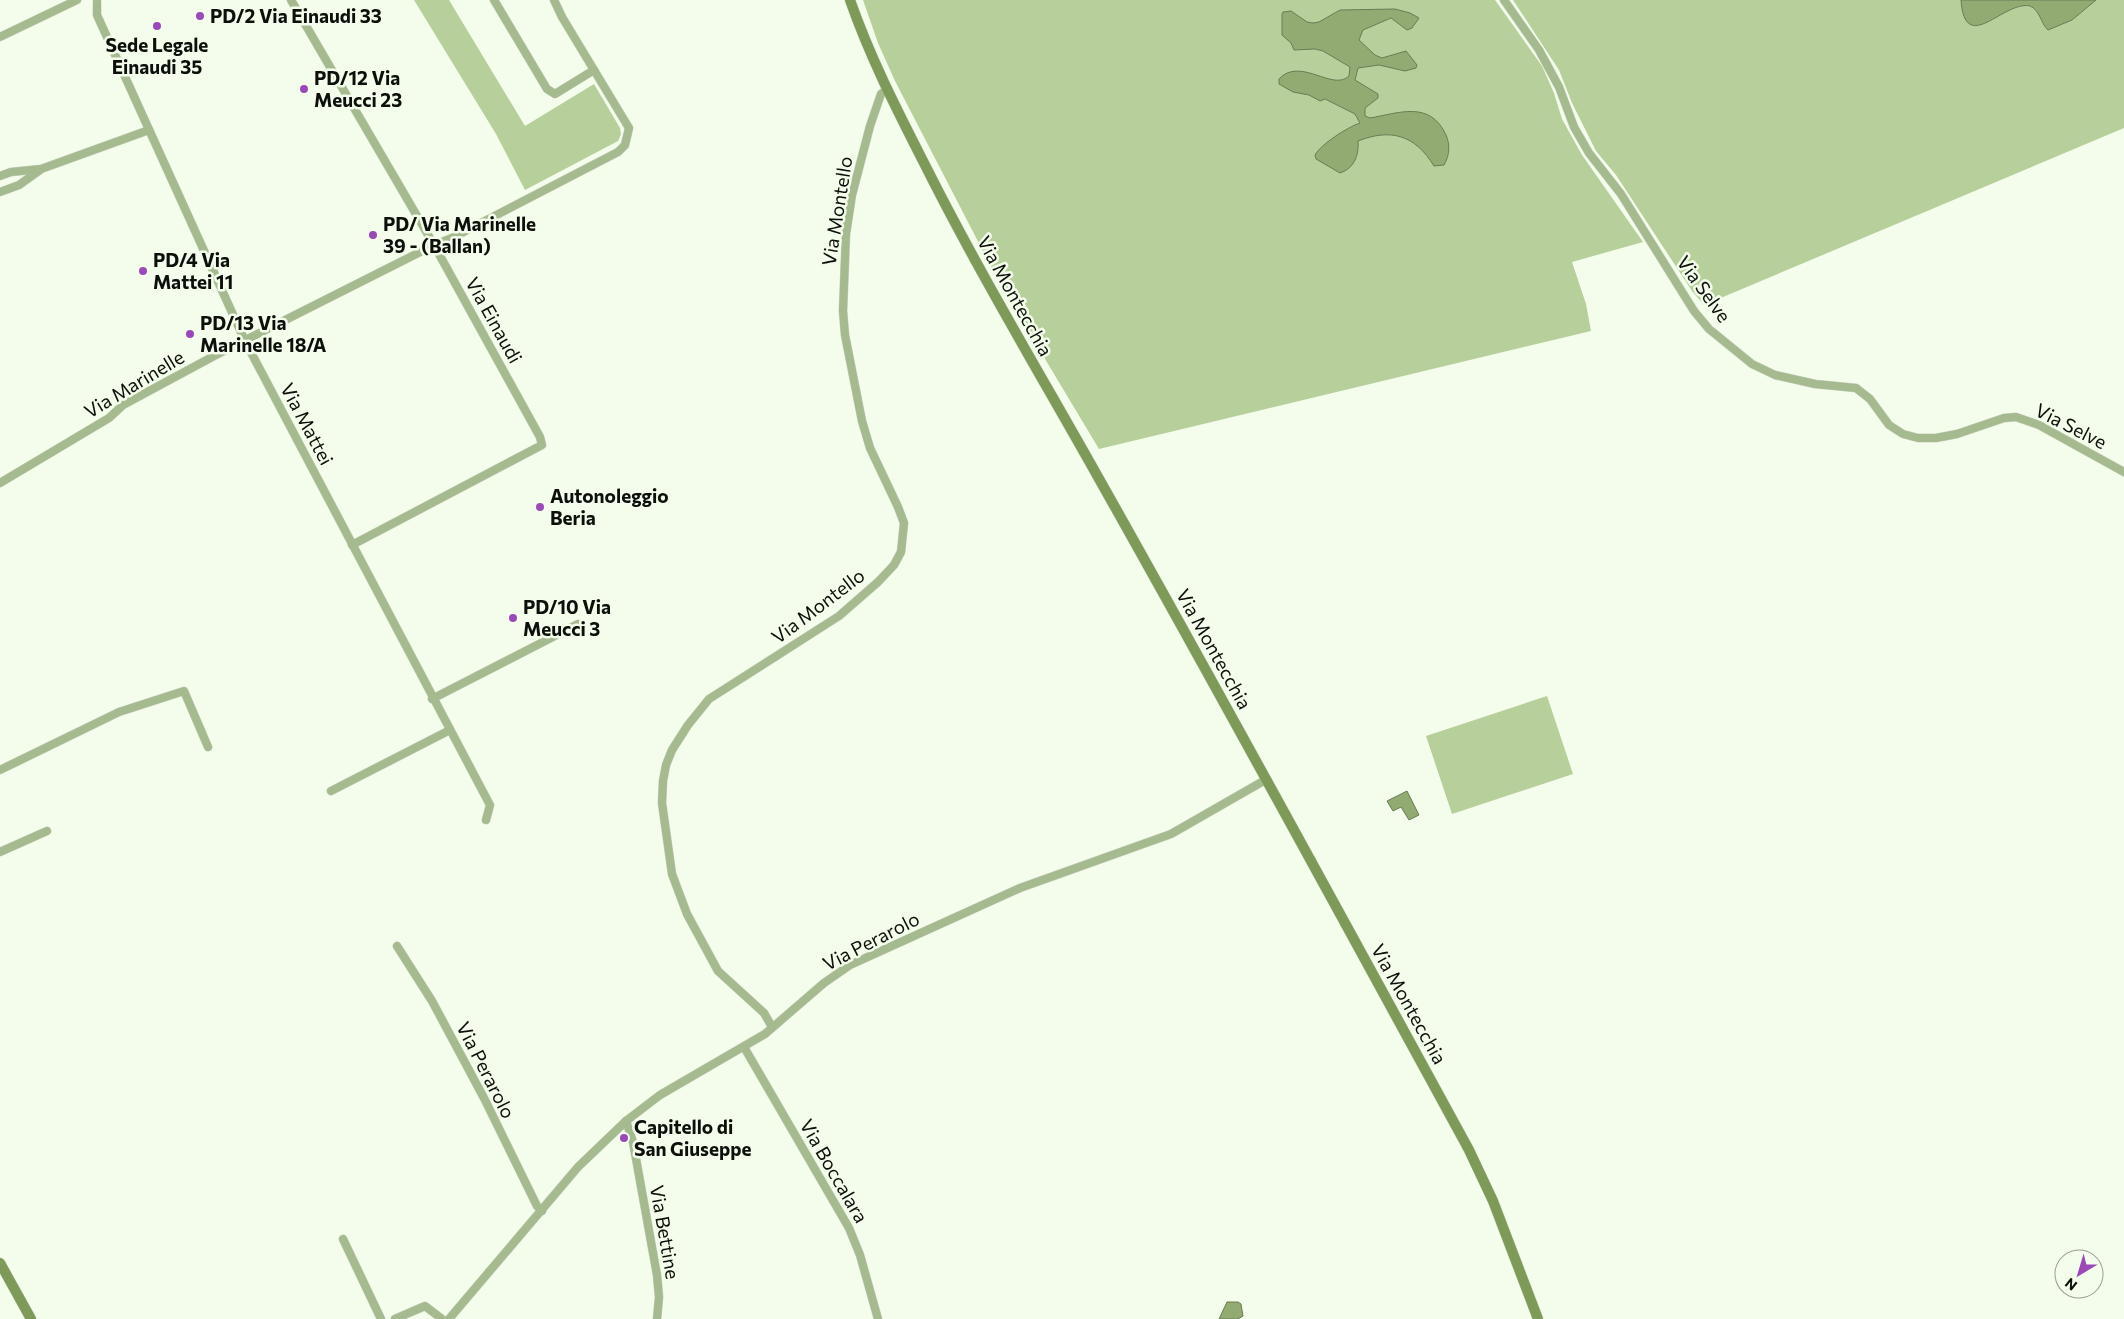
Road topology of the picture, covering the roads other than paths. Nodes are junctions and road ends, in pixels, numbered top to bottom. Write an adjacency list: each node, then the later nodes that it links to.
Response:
1 (77, 0): 9 (street)
2 (88, 0): 8 (street)
3 (291, 0): 16 (street, Via Einaudi)
4 (494, 0): 10 (street)
5 (554, 0): 10 (street, Via Marinelle)
6 (850, 0): 11 (street, Via Montecchia)
7 (1504, 0): 18 (street, Via Selve)
8 (97, 1): 12 (street, Via Mattei)
9 (0, 38)
10 (594, 70): 16 (street, Via Marinelle)
11 (886, 90): 26 (street, Via Montecchia); 32 (street, Via Montello)
12 (149, 130): 13 (street); 17 (street, Via Mattei)
13 (42, 169): 14 (street); 15 (street)
14 (0, 176)
15 (0, 192)
16 (434, 245): 17 (street, Via Marinelle); 20 (street, Via Einaudi)
17 (245, 341): 19 (street, Via Marinelle); 20 (street, Via Mattei)
18 (2124, 472)
19 (0, 483)
20 (352, 545): 22 (street, Via Mattei)
21 (578, 624): 22 (street)
22 (432, 699): 23 (street, Via Mattei)
23 (450, 730): 27 (street); 28 (street, Via Mattei)
24 (208, 747): 25 (street)
25 (0, 770)
26 (1267, 779): 32 (street, Via Perarolo); 45 (street, Via Montecchia)
27 (331, 791)
28 (486, 820)
29 (47, 831): 30 (street)
30 (0, 852)
31 (397, 946): 35 (street, Via Perarolo)
32 (772, 1028): 33 (street, Via Perarolo)
33 (744, 1047): 34 (street, Via Perarolo); 44 (street, Via Boccalara)
34 (626, 1121): 35 (street, Via Perarolo); 43 (street, Via Bettine)
35 (542, 1211): 42 (street, Via Perarolo)
36 (343, 1239): 39 (street)
37 (0, 1263): 38 (street)
38 (31, 1319)
39 (381, 1319)
40 (395, 1319): 41 (street)
41 (442, 1319)
42 (449, 1319)
43 (656, 1319)
44 (878, 1319)
45 (1538, 1319)

